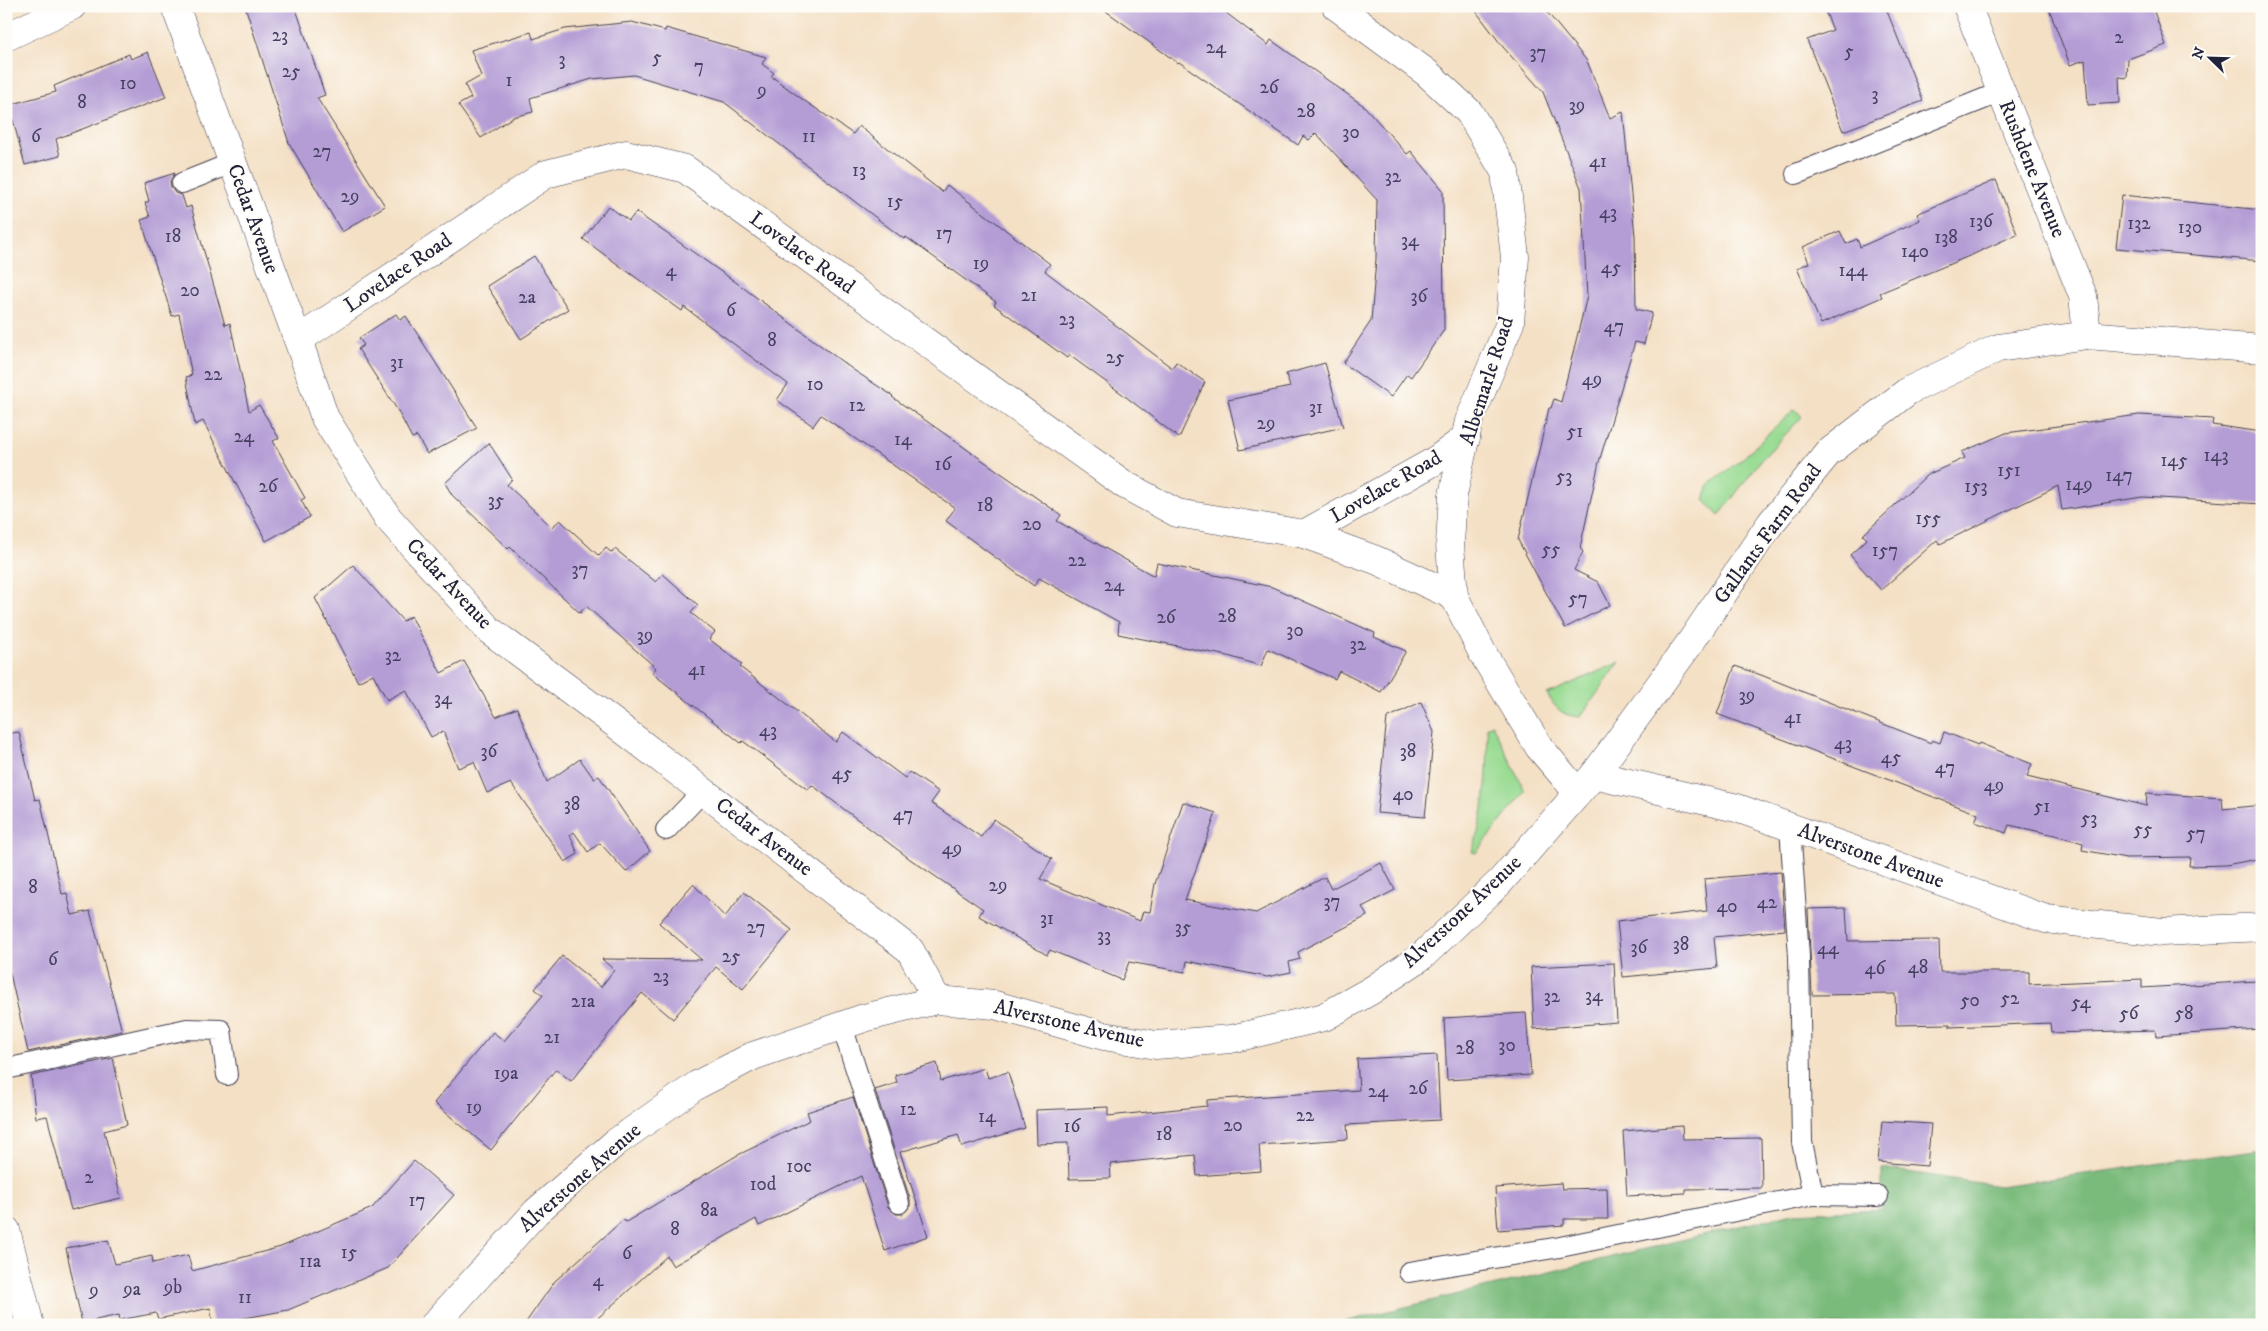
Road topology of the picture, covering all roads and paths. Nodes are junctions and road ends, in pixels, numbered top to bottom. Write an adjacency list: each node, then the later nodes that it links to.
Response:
1 (72, 6): 5 (street)
2 (175, 6): 7 (street, Cedar Avenue)
3 (1336, 6): 13 (street, Albemarle Road)
4 (1967, 6): 6 (street, Rushdene Avenue)
5 (6, 37)
6 (2001, 92): 8 (lane); 10 (street, Rushdene Avenue)
7 (232, 163): 9 (lane); 11 (street, Cedar Avenue)
8 (1796, 174)
9 (182, 183)
10 (2087, 335): 12 (street, Gallants Farm Road); 16 (street, Gallants Farm Road)
11 (298, 340): 14 (street, Lovelace Road); 17 (street, Cedar Avenue)
12 (2262, 349)
13 (1466, 438): 14 (street, Lovelace Road); 15 (street, Albemarle Road)
14 (1304, 534): 15 (street, Lovelace Road)
15 (1454, 596): 16 (street, Albemarle Road)
16 (1586, 784): 18 (street, Alverstone Avenue); 21 (street, Alverstone Avenue)
17 (703, 791): 19 (lane); 21 (street, Cedar Avenue)
18 (1790, 827): 20 (street, Alverstone Avenue); 25 (lane)
19 (666, 830)
20 (2262, 927)
21 (937, 1000): 22 (street, Alverstone Avenue)
22 (842, 1026): 27 (lane); 31 (street, Alverstone Avenue)
23 (6, 1069): 24 (lane)
24 (227, 1075)
25 (1813, 1195): 26 (lane); 29 (lane)
26 (1878, 1196)
27 (899, 1204)
28 (6, 1230): 30 (street)
29 (1409, 1272)
30 (30, 1325)
31 (434, 1325)

